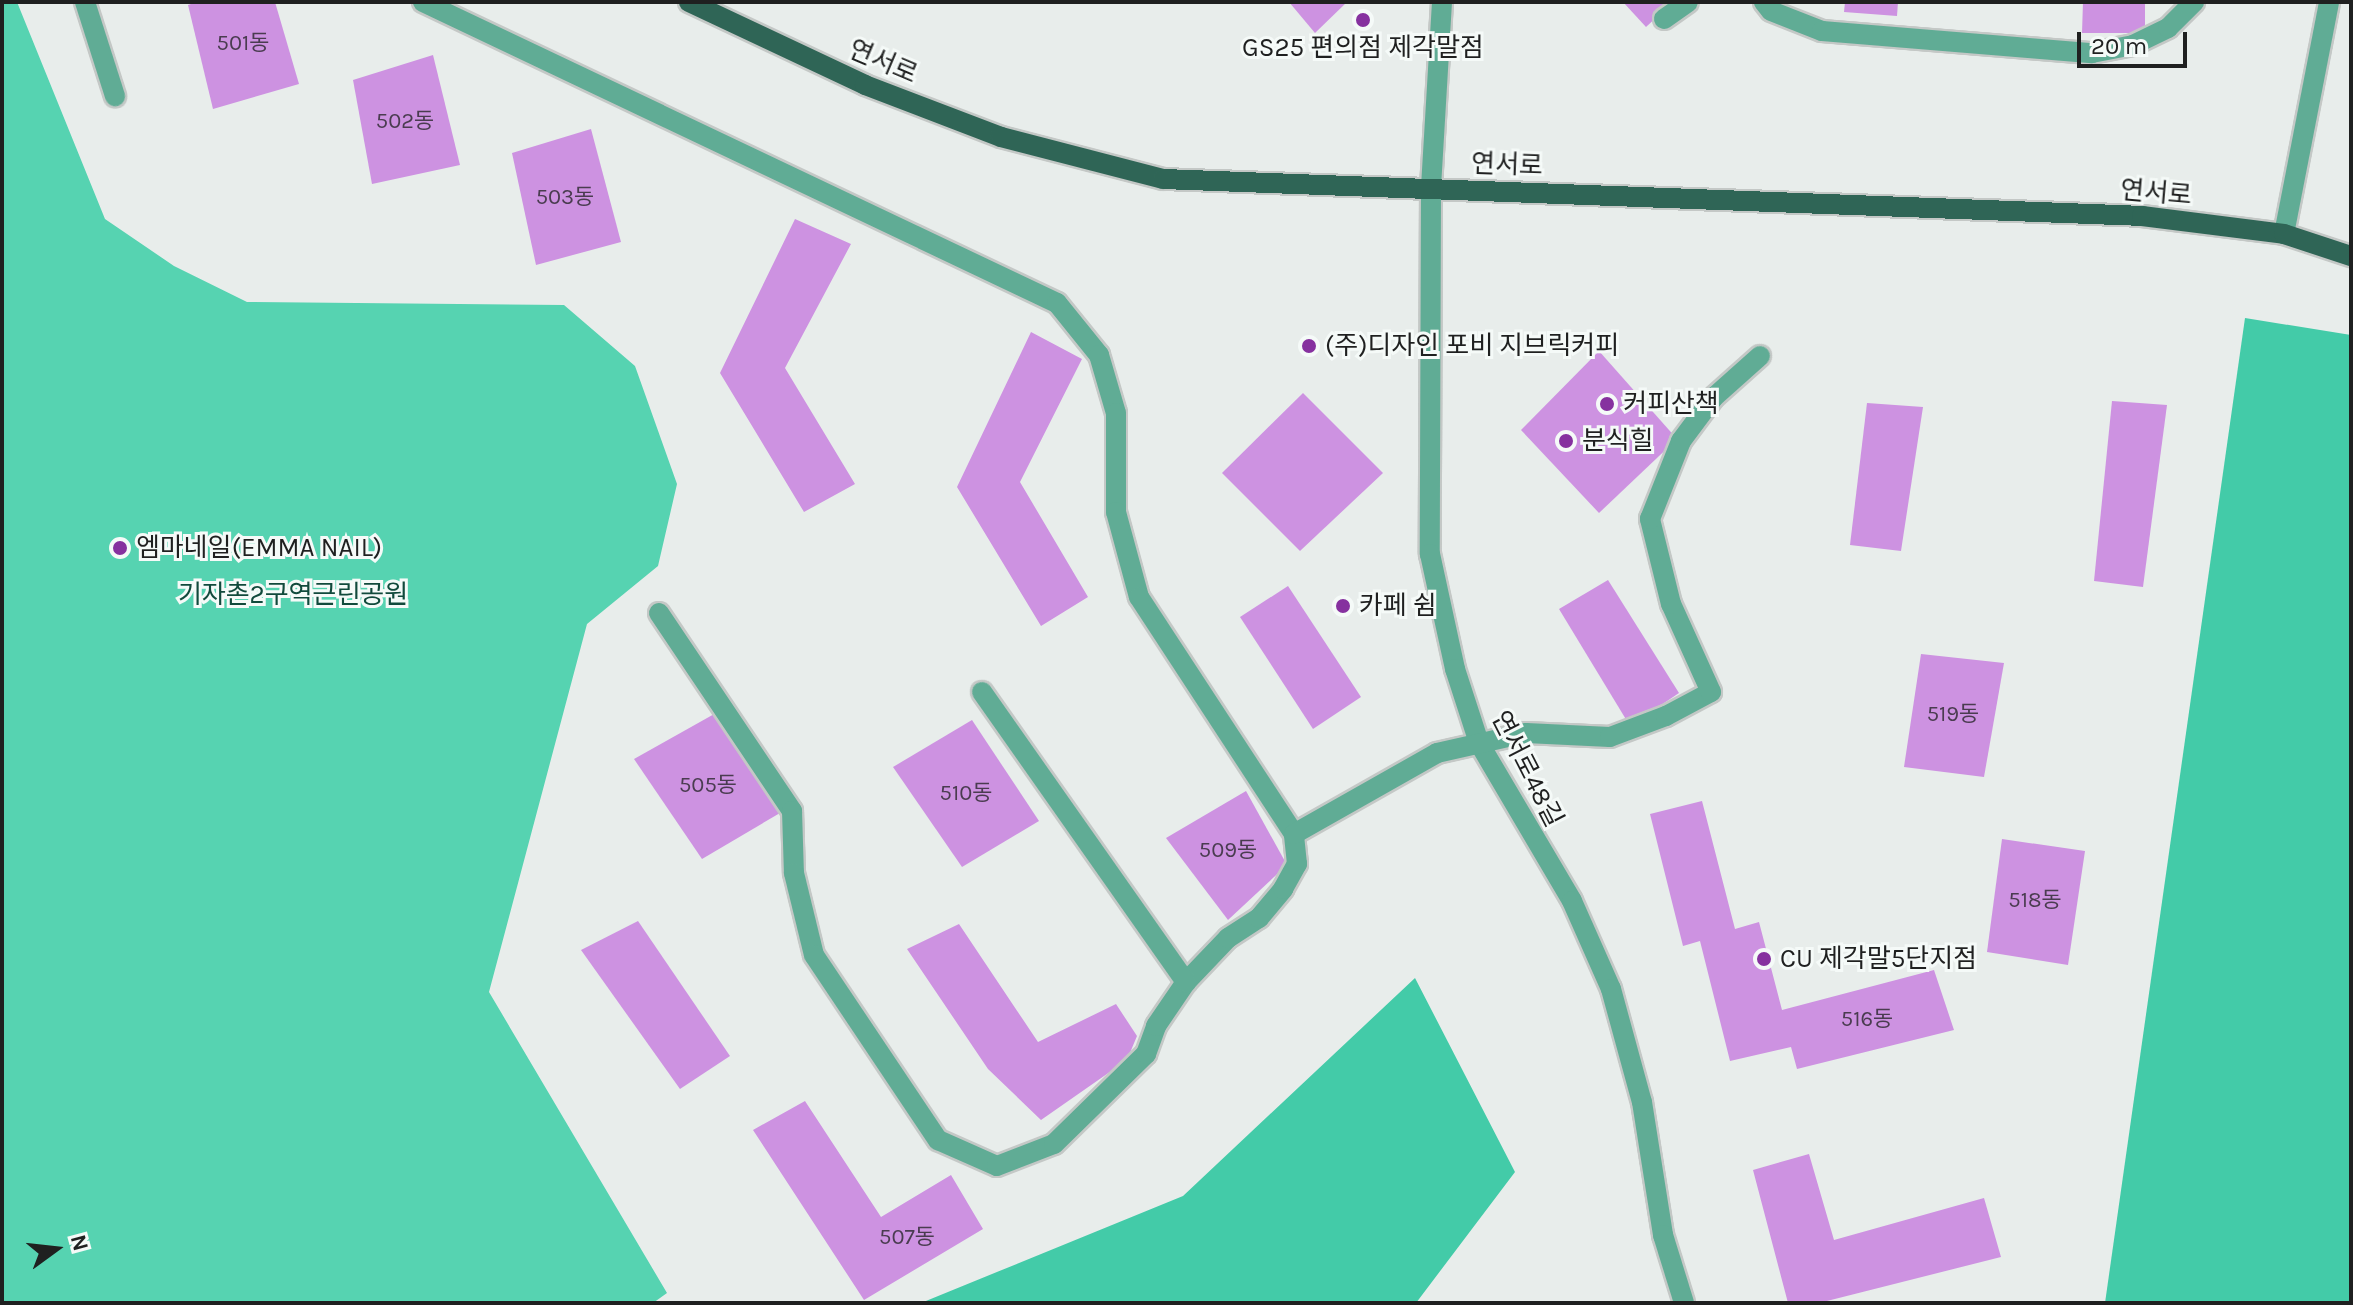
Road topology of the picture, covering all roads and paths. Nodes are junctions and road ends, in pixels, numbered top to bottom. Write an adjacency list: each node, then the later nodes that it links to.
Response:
1 (85, 2): 10 (street)
2 (423, 2): 18 (street)
3 (689, 2): 11 (main road, 연서로)
4 (1442, 2): 11 (street, 연서로48길)
5 (1688, 2): 9 (street)
6 (1764, 2): 7 (street)
7 (2194, 2)
8 (2329, 2): 12 (street)
9 (1664, 19)
10 (115, 96)
11 (1431, 189): 12 (main road, 연서로); 17 (street, 연서로48길)
12 (2284, 234): 13 (main road, 연서로)
13 (2351, 256)
14 (1760, 356): 17 (street)
15 (659, 613): 19 (street)
16 (982, 692): 19 (street)
17 (1479, 743): 18 (street); 20 (street, 연서로48길)
18 (1294, 834): 19 (street)
19 (1186, 982)
20 (1684, 1303)

